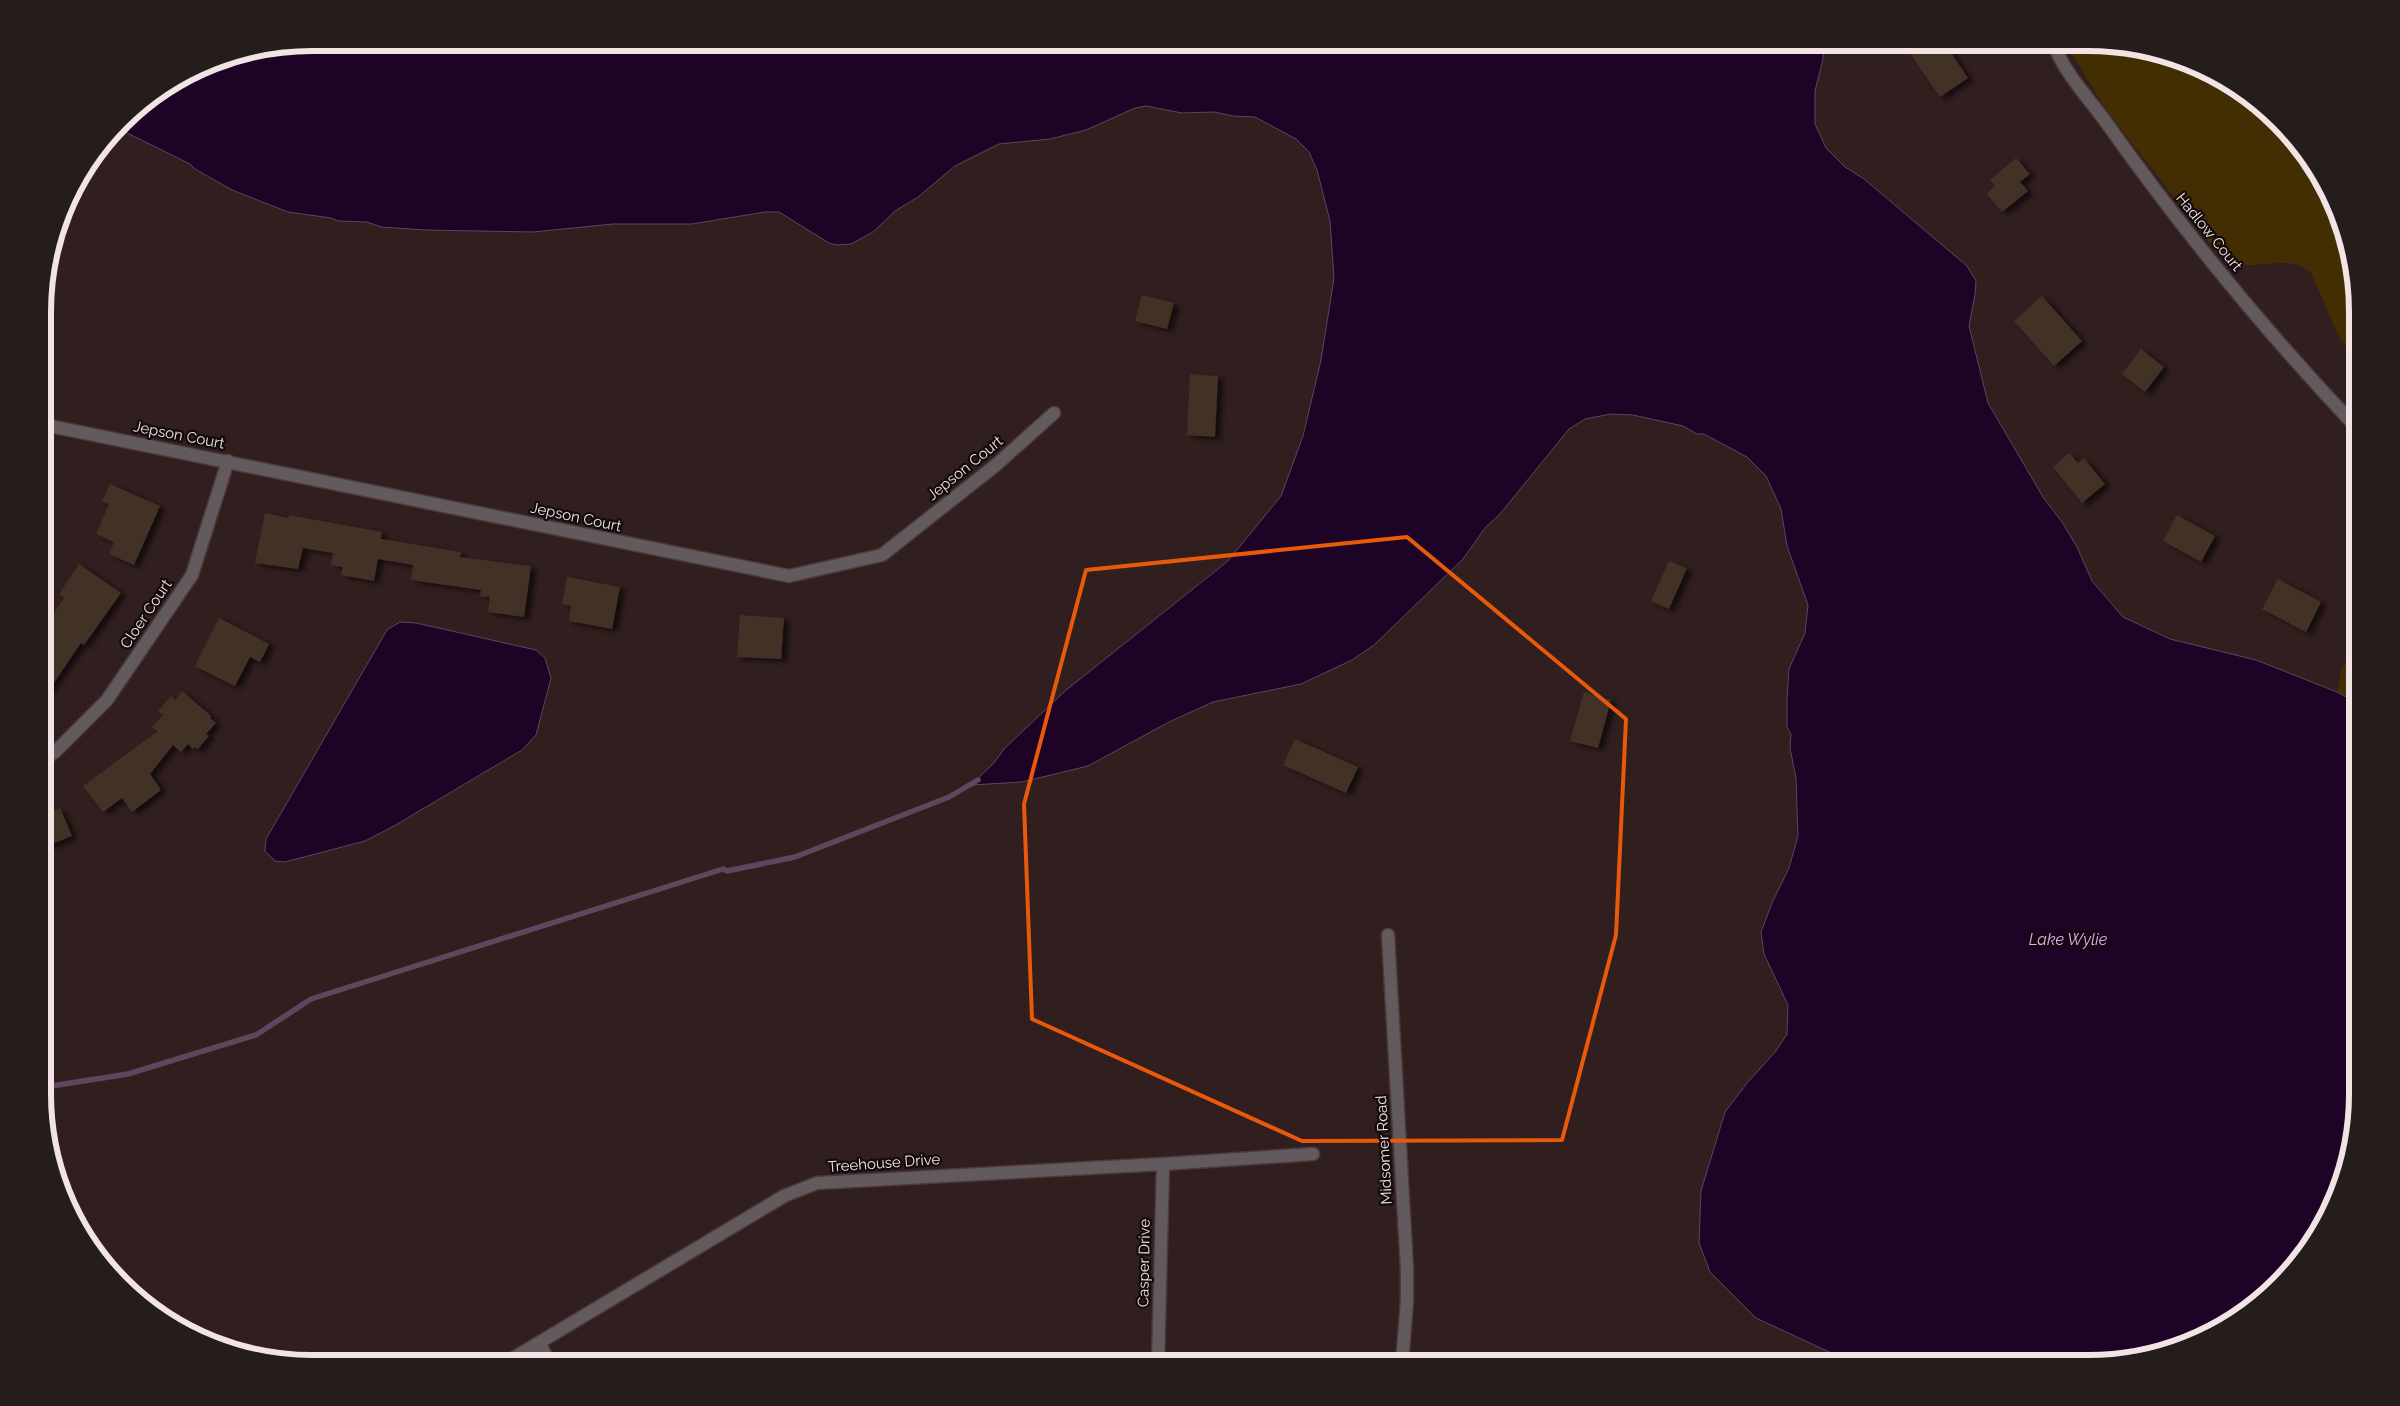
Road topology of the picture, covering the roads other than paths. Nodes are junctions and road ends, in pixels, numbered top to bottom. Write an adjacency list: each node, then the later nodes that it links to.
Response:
1 (2059, 51): 3 (street, Hadlow Court)
2 (1054, 413): 5 (street, Jepson Court)
3 (2349, 419)
4 (51, 426): 5 (street, Jepson Court)
5 (228, 461): 6 (street, Cloer Court)
6 (51, 754)
7 (1388, 935): 14 (street, Midsomer Road)
8 (1313, 1154): 9 (street, Treehouse Drive)
9 (1163, 1164): 10 (street, Treehouse Drive); 13 (street, Casper Drive)
10 (539, 1343): 11 (street, Treehouse Drive); 12 (street)
11 (519, 1355)
12 (546, 1355)
13 (1158, 1355)
14 (1403, 1355)

